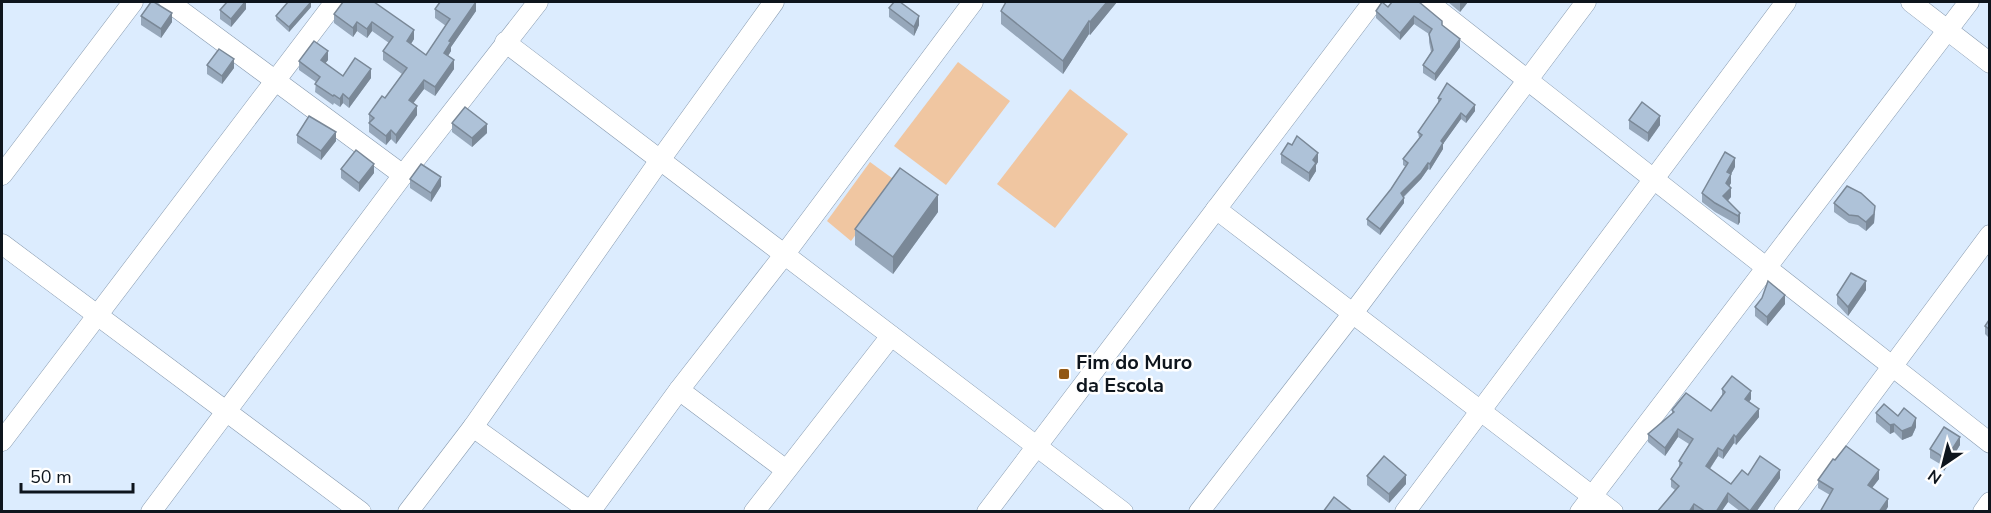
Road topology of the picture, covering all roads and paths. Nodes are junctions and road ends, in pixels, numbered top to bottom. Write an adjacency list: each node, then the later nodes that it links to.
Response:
1 (133, 2): 19 (street)
2 (169, 2): 17 (street)
3 (335, 2): 17 (street)
4 (538, 2): 14 (street)
5 (774, 2): 18 (street)
6 (973, 2): 25 (street)
7 (1373, 2): 22 (street)
8 (1428, 2): 16 (street)
9 (1586, 2): 16 (street)
10 (1786, 2): 21 (street)
11 (1911, 2): 13 (street)
12 (1969, 2): 13 (street)
13 (1947, 30): 15 (street); 26 (street)
14 (505, 42): 18 (street); 20 (street)
15 (1989, 63)
16 (1527, 80): 21 (street); 27 (street)
17 (275, 81): 20 (street); 28 (street)
18 (660, 160): 25 (street); 34 (street)
19 (2, 175)
20 (403, 175): 33 (street)
21 (1654, 179): 26 (street); 32 (street)
22 (1216, 209): 27 (street); 37 (street)
23 (1989, 235): 30 (street)
24 (2, 244): 28 (street)
25 (784, 255): 29 (street); 31 (street)
26 (1767, 268): 30 (street); 39 (street)
27 (1353, 313): 32 (street); 48 (street)
28 (98, 315): 33 (street); 35 (street)
29 (891, 336): 37 (street); 38 (street)
30 (1891, 366): 36 (street); 52 (street)
31 (679, 390): 38 (street); 41 (street)
32 (1480, 410): 39 (street); 49 (street)
33 (225, 412): 42 (street); 43 (street)
34 (473, 426): 41 (street); 44 (street)
35 (2, 441)
36 (1989, 443)
37 (1036, 446): 46 (street); 47 (street)
38 (786, 470): 45 (street)
39 (1592, 495): 50 (street); 51 (street)
40 (1989, 502): 53 (street)
41 (590, 511)
42 (151, 512)
43 (361, 512)
44 (408, 512)
45 (754, 512)
46 (987, 512)
47 (1123, 512)
48 (1199, 512)
49 (1405, 512)
50 (1580, 512)
51 (1613, 512)
52 (1784, 512)
53 (1983, 512)

